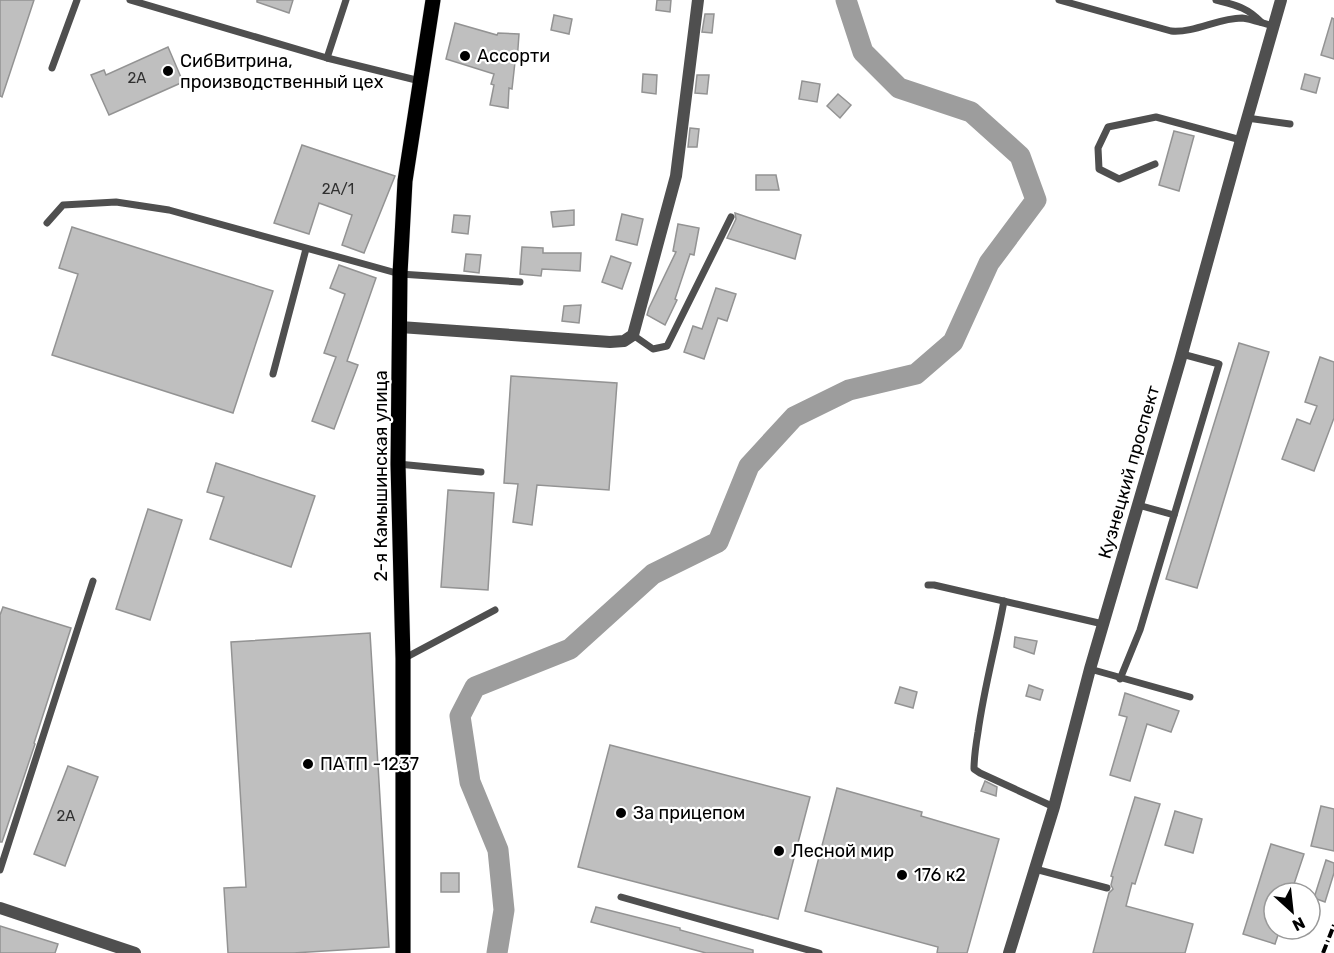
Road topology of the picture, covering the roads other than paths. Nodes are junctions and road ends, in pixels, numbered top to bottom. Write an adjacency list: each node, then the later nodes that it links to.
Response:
1 (78, 0): 11 (lane)
2 (130, 0): 10 (lane)
3 (346, 0): 10 (lane)
4 (433, 0): 12 (main road, 2-я Камышинская улица)
5 (698, 0): 23 (street)
6 (1059, 0): 9 (lane)
7 (1216, 0): 9 (lane)
8 (1281, 0): 9 (street, Кузнецкий проспект)
9 (1268, 25): 13 (street, Кузнецкий проспект)
10 (327, 58): 12 (lane)
11 (52, 68)
12 (420, 81): 20 (main road, 2-я Камышинская улица)
13 (1247, 118): 14 (lane); 15 (street, Кузнецкий проспект)
14 (1290, 124)
15 (1241, 140): 16 (lane); 24 (street, Кузнецкий проспект)
16 (1155, 164)
17 (731, 217): 23 (lane)
18 (47, 223): 19 (lane)
19 (306, 249): 20 (lane); 25 (lane)
20 (400, 274): 21 (lane); 22 (main road, 2-я Камышинская улица)
21 (520, 282)
22 (400, 327): 23 (street); 26 (main road, 2-я Камышинская улица)
23 (633, 335)
24 (1182, 354): 28 (street, Кузнецкий проспект); 29 (lane)
25 (273, 374)
26 (398, 464): 27 (lane); 35 (main road, 2-я Камышинская улица)
27 (481, 472)
28 (1138, 505): 29 (lane); 34 (street, Кузнецкий проспект)
29 (1174, 515): 37 (lane)
30 (93, 581): 41 (lane)
31 (928, 585): 32 (lane)
32 (1004, 601): 34 (lane); 39 (lane)
33 (495, 610): 35 (lane)
34 (1103, 624): 36 (street, Кузнецкий проспект)
35 (403, 659): 46 (main road, 2-я Камышинская улица)
36 (1090, 669): 37 (lane); 39 (street, Кузнецкий проспект)
37 (1120, 679): 38 (lane)
38 (1190, 697)
39 (1054, 807): 40 (street, Кузнецкий проспект)
40 (1035, 869): 42 (lane); 48 (street, Кузнецкий проспект)
41 (0, 870)
42 (1107, 888)
43 (621, 897): 47 (lane)
44 (0, 908): 45 (street)
45 (135, 953)
46 (403, 953)
47 (819, 953)
48 (1009, 953)

